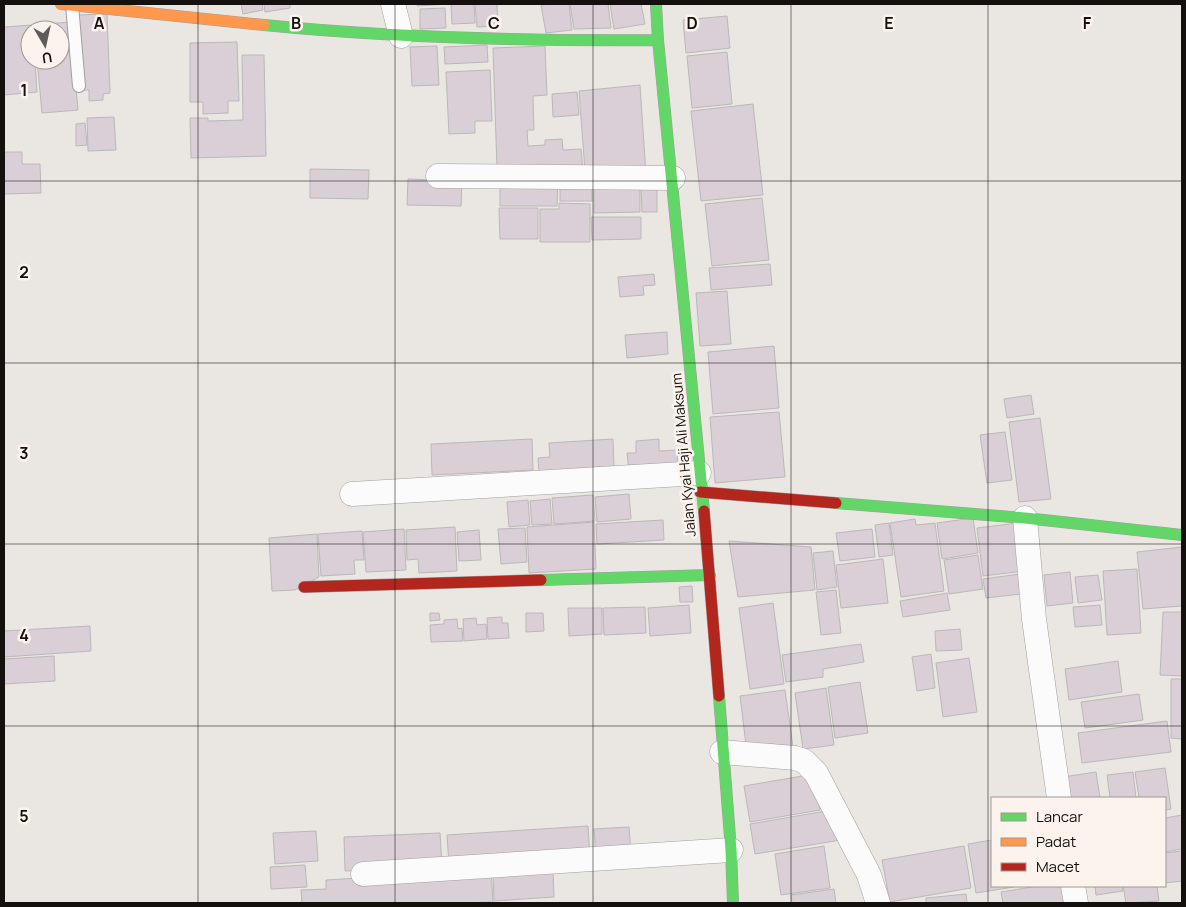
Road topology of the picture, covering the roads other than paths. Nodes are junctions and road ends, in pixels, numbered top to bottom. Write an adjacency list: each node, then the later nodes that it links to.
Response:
1 (67, 4): 4 (street); 7 (lane)
2 (393, 4): 5 (street)
3 (656, 4): 6 (street, Jalan Kyai Haji Ali Maksum)
4 (202, 12): 5 (street)
5 (401, 36): 6 (street)
6 (658, 40): 9 (street, Jalan Kyai Haji Ali Maksum)
7 (79, 86)
8 (438, 176): 9 (street)
9 (673, 178): 10 (street, Jalan Kyai Haji Ali Maksum)
10 (700, 483): 11 (street); 12 (street); 14 (street, Jalan Kyai Haji Ali Maksum)
11 (352, 494)
12 (1024, 518): 13 (street); 17 (street)
13 (1182, 535)
14 (710, 575): 15 (street); 16 (street, Jalan Kyai Haji Ali Maksum)
15 (304, 587)
16 (722, 752): 18 (street, Jalan Kyai Haji Ali Maksum); 22 (street)
17 (1059, 797)
18 (731, 850): 19 (street); 21 (street, Jalan Kyai Haji Ali Maksum)
19 (363, 874)
20 (1073, 887): 23 (street)
21 (733, 903)
22 (878, 903)
23 (1076, 903)

